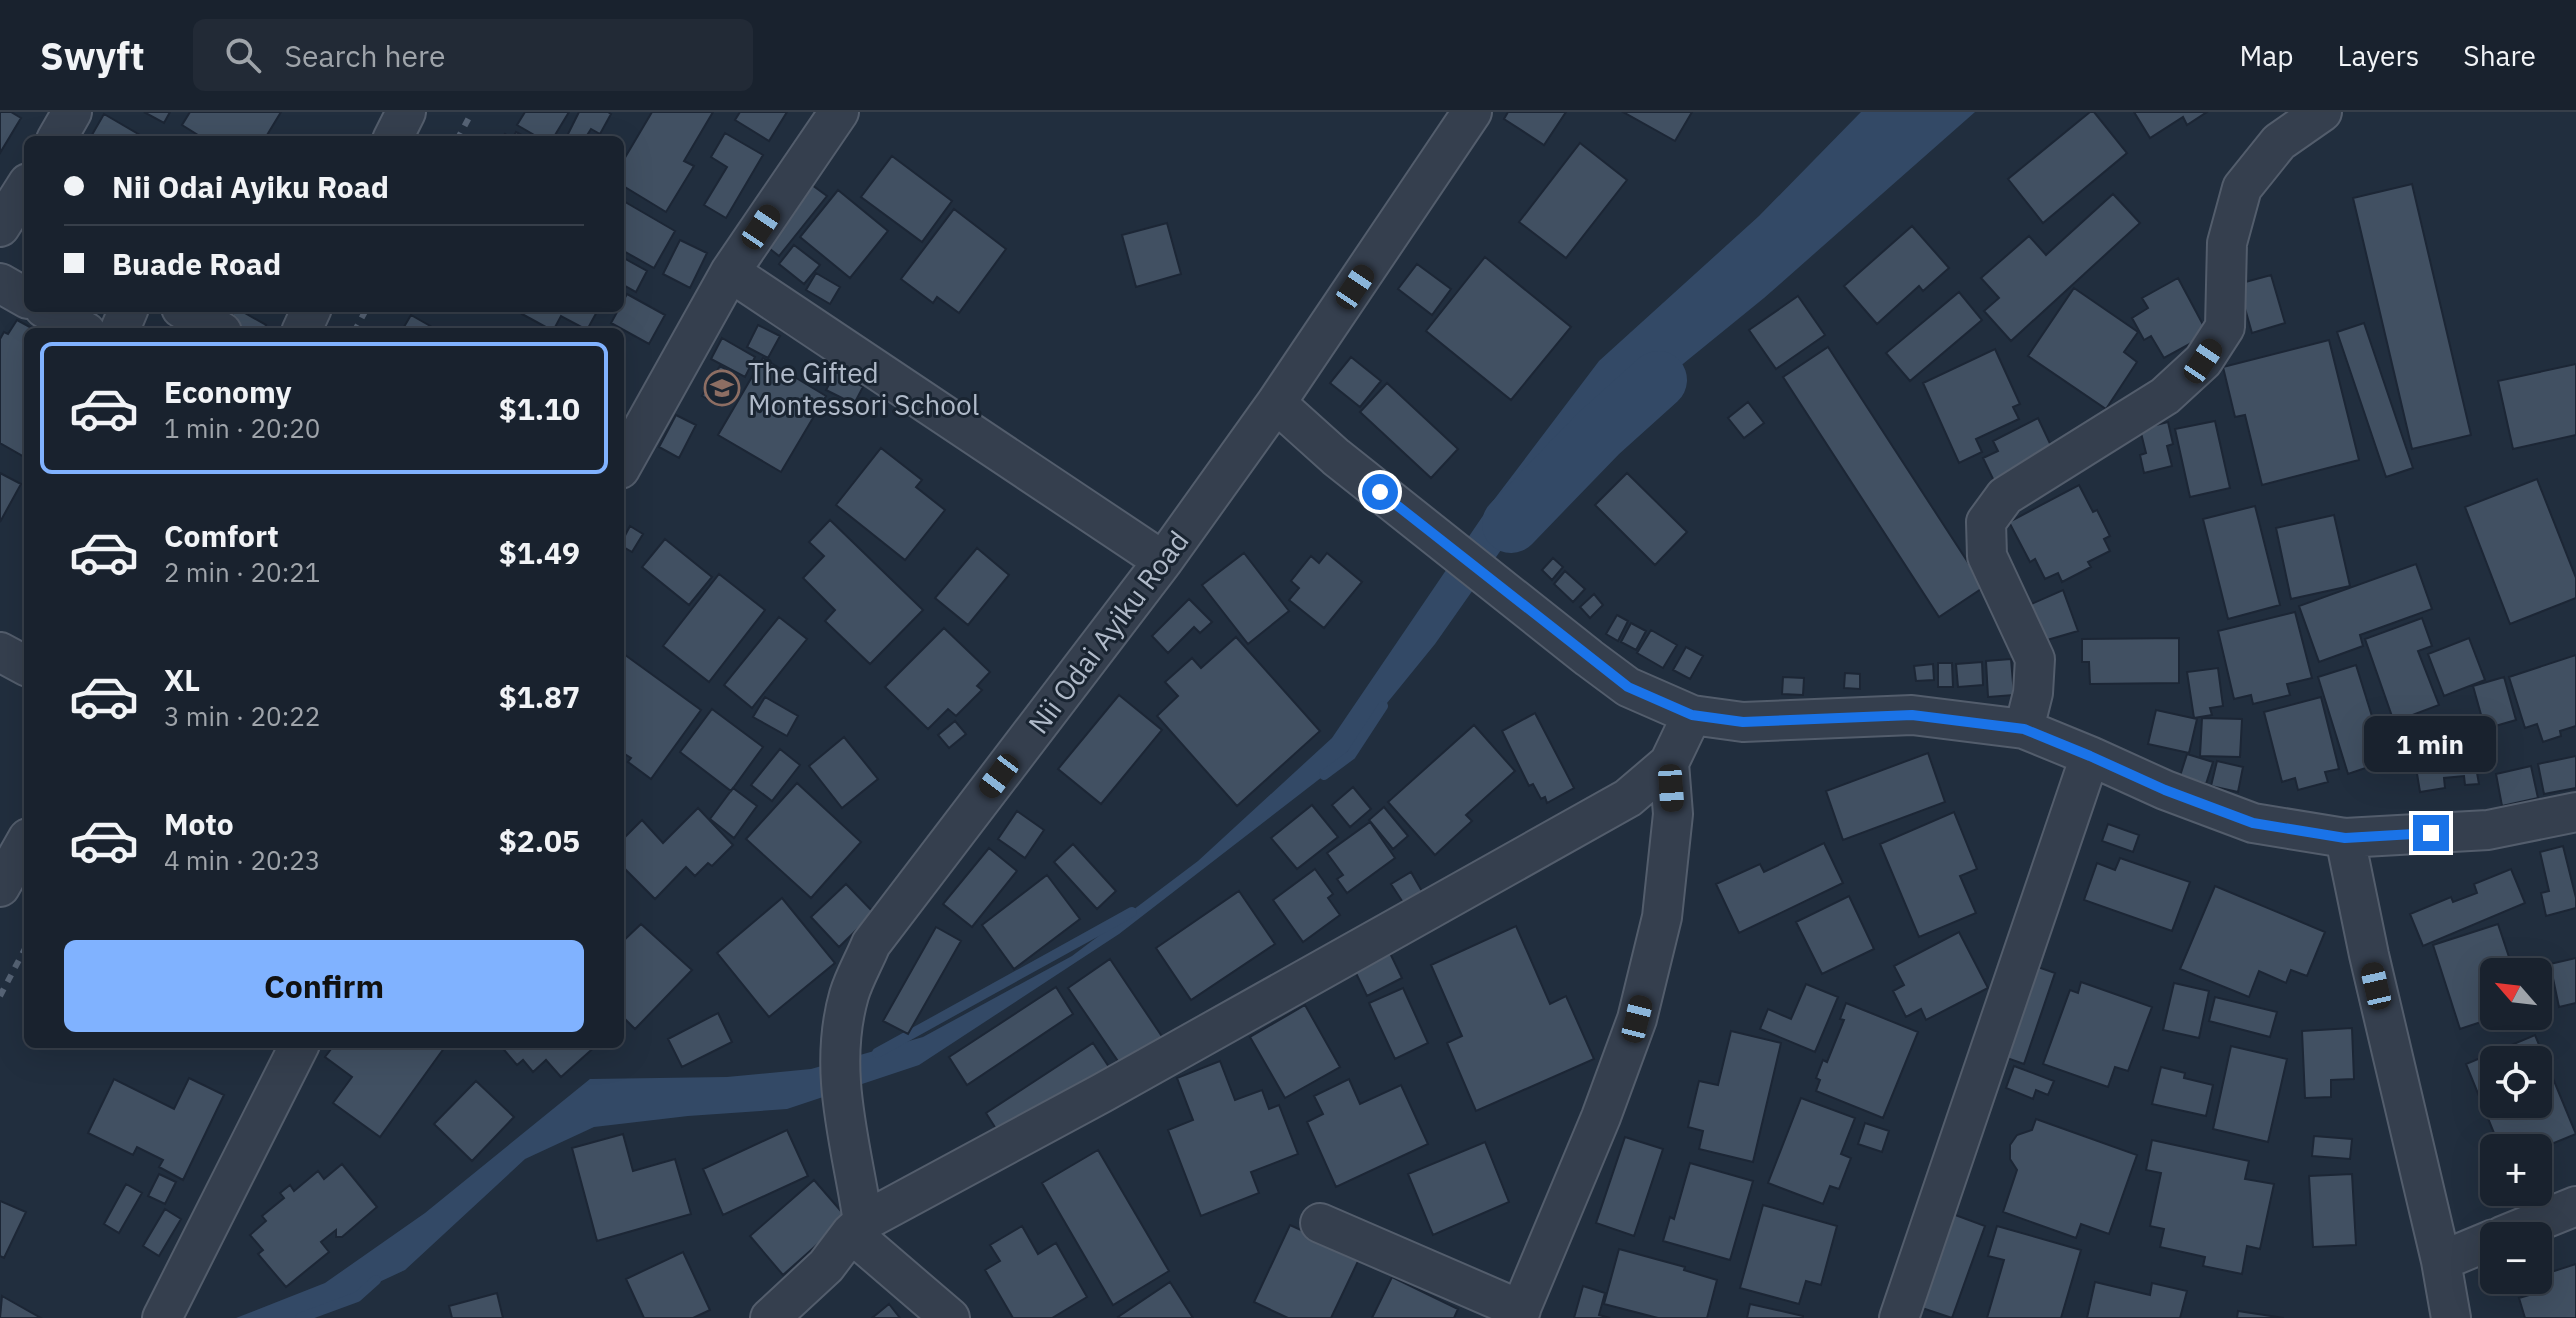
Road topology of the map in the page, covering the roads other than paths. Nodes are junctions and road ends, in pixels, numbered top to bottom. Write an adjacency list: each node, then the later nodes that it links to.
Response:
1 (72, 112): 6 (street)
2 (406, 112): 7 (street)
3 (839, 112): 10 (street)
4 (1472, 112): 17 (street, Nii Odai Ayiku Road)
5 (2322, 112): 23 (street)
6 (58, 136)
7 (394, 136)
8 (24, 189): 9 (street)
9 (0, 227)
10 (730, 272): 18 (street); 19 (street)
11 (0, 283): 12 (street)
12 (24, 297)
13 (51, 312): 15 (street)
14 (188, 312): 16 (street)
15 (79, 328)
16 (215, 328)
17 (1276, 403): 19 (street, Nii Odai Ayiku Road); 22 (street)
18 (624, 462)
19 (1163, 561): 34 (street, Nii Odai Ayiku Road)
20 (0, 652): 21 (street)
21 (24, 665)
22 (1692, 715): 23 (street); 25 (street)
23 (2024, 729): 24 (street)
24 (2090, 756): 27 (street); 41 (street)
25 (1669, 763): 34 (street); 37 (street)
26 (2576, 812): 27 (street)
27 (2345, 838): 36 (street)
28 (24, 845): 29 (street)
29 (0, 887)
30 (298, 1048): 38 (street)
31 (2576, 1206): 32 (street)
32 (2537, 1222)
33 (1320, 1223): 37 (street)
34 (857, 1228): 39 (street); 40 (street)
35 (2480, 1245): 36 (street)
36 (2441, 1261): 42 (street)
37 (1519, 1314)
38 (162, 1318)
39 (770, 1318)
40 (950, 1318)
41 (1899, 1318)
42 (2451, 1318)

